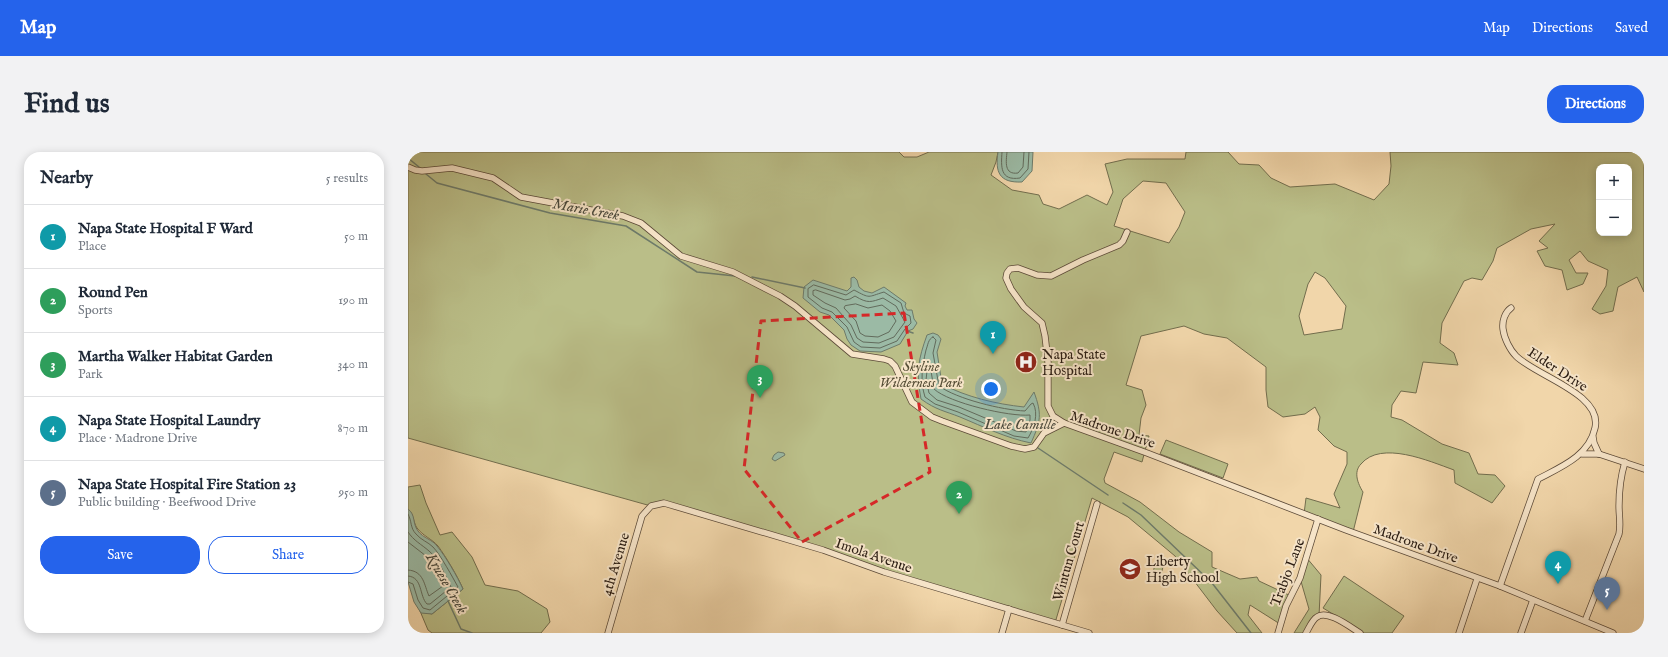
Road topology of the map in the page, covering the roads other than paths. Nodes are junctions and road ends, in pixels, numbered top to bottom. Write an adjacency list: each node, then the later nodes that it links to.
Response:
1 (408, 167): 4 (street, Madrone Drive)
2 (1127, 232): 4 (street)
3 (1511, 308): 5 (street, Elder Drive)
4 (1064, 422): 12 (street, Madrone Drive)
5 (1593, 436): 6 (street, Elder Drive); 7 (street)
6 (1582, 454): 7 (street); 14 (street, Elder Drive)
7 (1599, 454): 8 (street)
8 (1625, 462): 9 (street); 17 (street)
9 (1644, 469)
10 (1097, 504): 18 (street, Wintun Court)
11 (651, 506): 16 (street, Imola Avenue); 19 (street, 4th Avenue)
12 (1318, 519): 13 (street, Madrone Drive); 22 (street, Trabjo Lane)
13 (1477, 579): 14 (street, Madrone Drive); 25 (street)
14 (1500, 586): 15 (street, Madrone Drive)
15 (1533, 600): 17 (street, Madrone Drive); 26 (street)
16 (1009, 609): 18 (street, Imola Avenue); 20 (street)
17 (1585, 621): 27 (street, Madrone Drive)
18 (1062, 625): 21 (street, Imola Avenue)
19 (608, 633)
20 (1002, 633)
21 (1089, 633)
22 (1278, 633)
23 (1306, 633): 24 (street)
24 (1360, 633)
25 (1459, 633)
26 (1521, 633)
27 (1613, 633)

